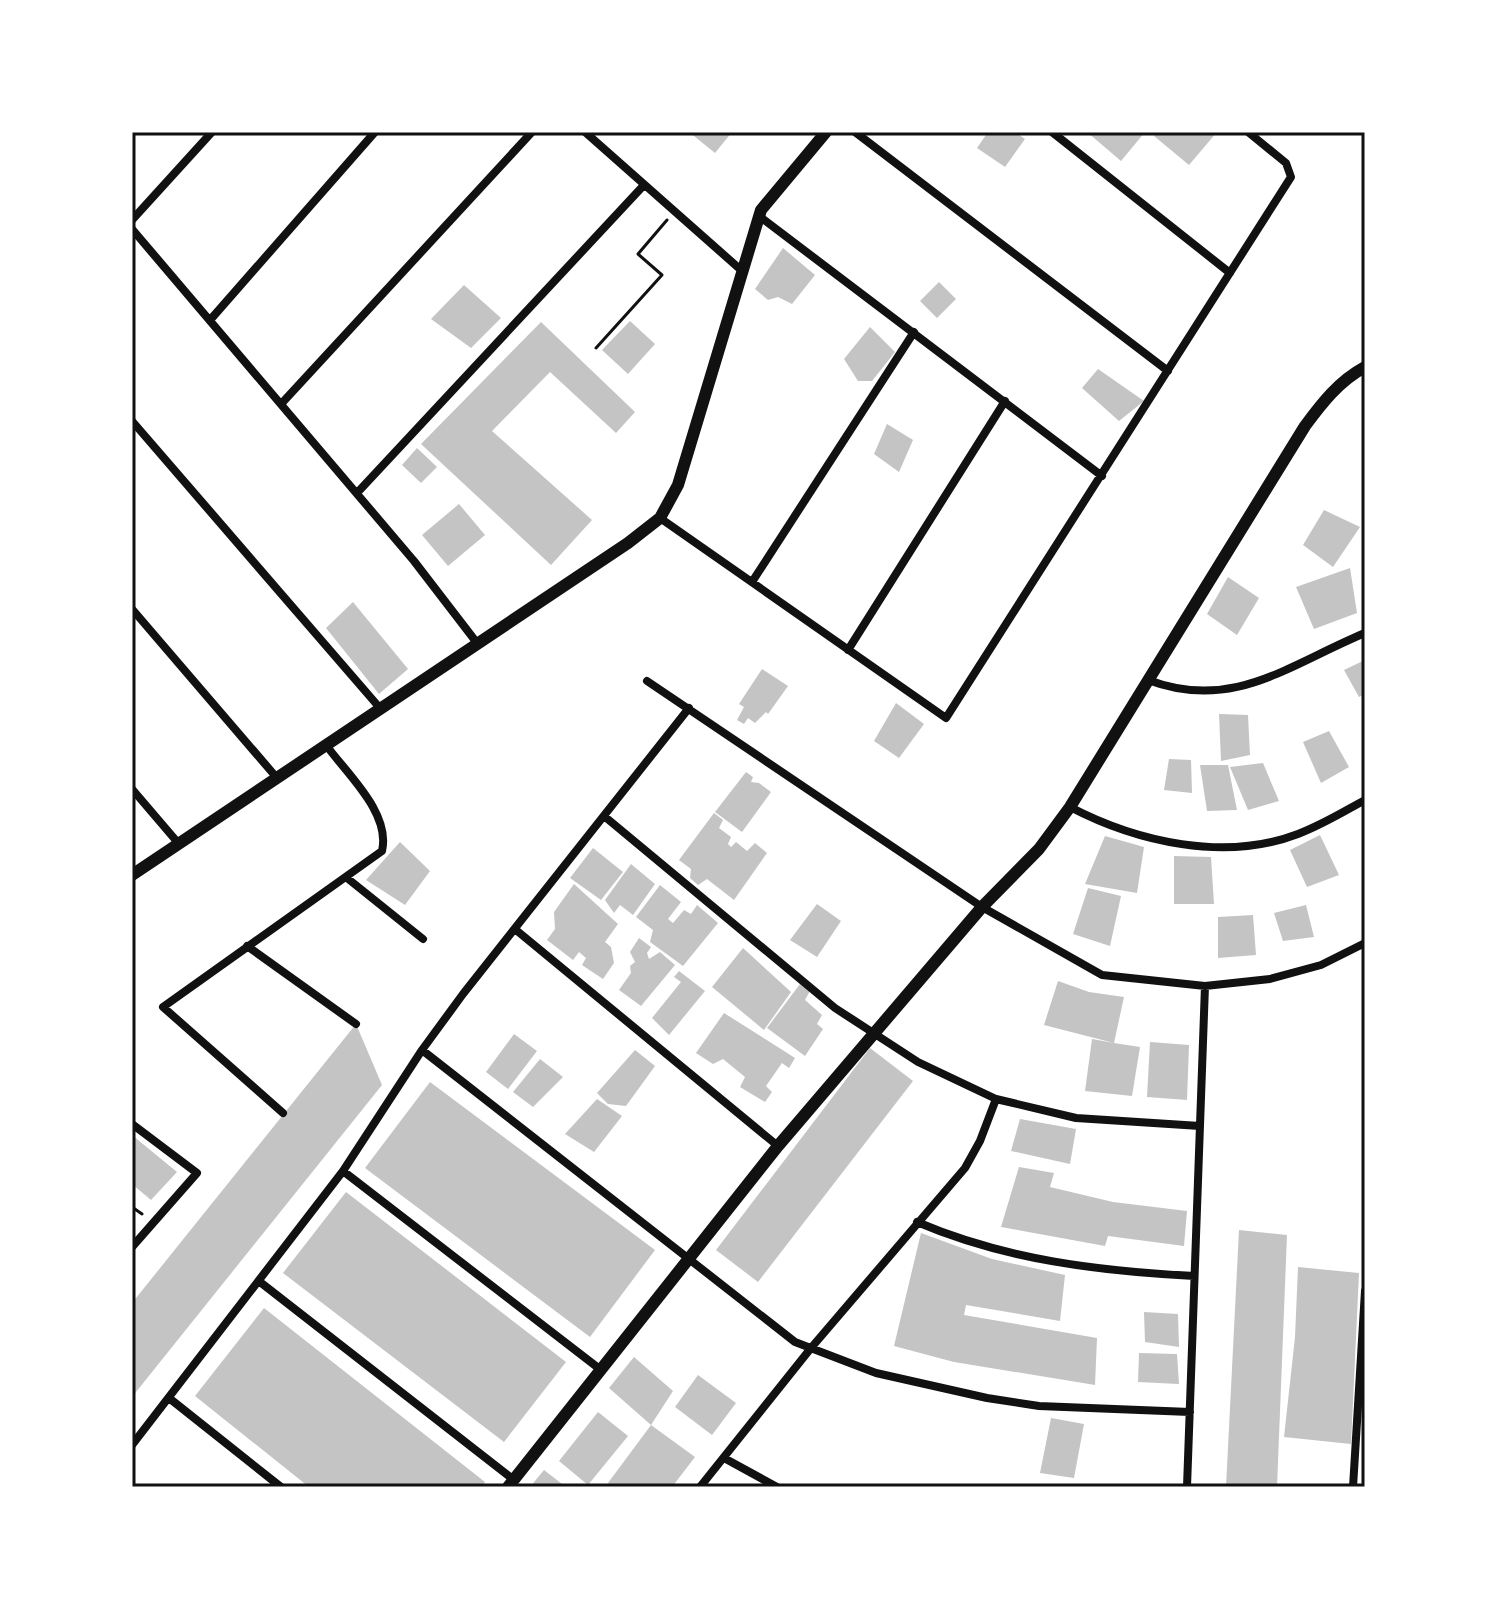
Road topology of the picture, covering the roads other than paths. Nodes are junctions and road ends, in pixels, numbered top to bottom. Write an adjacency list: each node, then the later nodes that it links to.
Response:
1 (212, 132): 11 (street)
2 (375, 132): 15 (street)
3 (532, 132): 20 (street)
4 (585, 132): 9 (street)
5 (826, 132): 10 (street)
6 (855, 132): 18 (street)
7 (1052, 132): 14 (street)
8 (1248, 132): 14 (street)
9 (644, 185): 13 (street); 23 (street)
10 (759, 216): 13 (street); 16 (street)
11 (132, 220)
12 (132, 229): 15 (street)
13 (741, 270): 24 (street)
14 (1230, 273): 18 (street)
15 (211, 319): 20 (street)
16 (914, 332): 19 (street); 25 (street)
17 (1365, 367): 30 (street)
18 (1168, 371): 22 (street)
19 (1005, 401): 22 (street); 29 (street)
20 (282, 403): 23 (street)
21 (132, 421): 32 (street)
22 (1102, 476): 29 (street)
23 (357, 493): 28 (street)
24 (660, 518): 25 (street); 28 (street)
25 (752, 582): 29 (street)
26 (132, 609): 35 (street)
27 (1365, 633): 30 (street)
28 (477, 643): 32 (street)
29 (848, 650)
30 (1148, 680): 38 (street)
31 (647, 681): 33 (street)
32 (379, 707): 34 (street)
33 (689, 708): 39 (street); 43 (street)
34 (326, 745): 35 (street); 42 (street)
35 (277, 778): 40 (street)
36 (132, 789): 40 (street)
37 (1365, 800): 38 (street)
38 (1070, 807): 43 (street)
39 (604, 816): 44 (street); 50 (street)
40 (179, 844): 41 (street)
41 (132, 875)
42 (347, 878): 45 (street); 47 (street)
43 (982, 907): 48 (street); 50 (street)
44 (516, 930): 51 (street); 56 (street)
45 (423, 939)
46 (1365, 943): 48 (street)
47 (247, 946): 49 (street); 53 (street)
48 (1205, 986): 55 (street)
49 (356, 1024)
50 (872, 1034): 52 (street); 56 (street)
51 (422, 1050): 57 (street); 60 (street)
52 (996, 1099): 55 (street); 58 (street)
53 (283, 1113)
54 (132, 1124): 59 (street)
55 (1200, 1126): 61 (street)
56 (778, 1146): 60 (street)
57 (343, 1171): 62 (street); 65 (street)
58 (917, 1222): 61 (street); 64 (street)
59 (132, 1247)
60 (689, 1259): 64 (street); 65 (street)
61 (1194, 1276): 67 (street)
62 (260, 1282): 66 (street); 70 (street)
63 (1365, 1291): 75 (street)
64 (811, 1348): 67 (street); 69 (street)
65 (601, 1370): 70 (street)
66 (169, 1398): 68 (street); 71 (street)
67 (1190, 1412): 74 (street)
68 (132, 1445)
69 (724, 1458): 72 (street); 73 (street)
70 (511, 1484)
71 (281, 1487)
72 (700, 1487)
73 (777, 1487)
74 (1187, 1487)
75 (1353, 1487)

